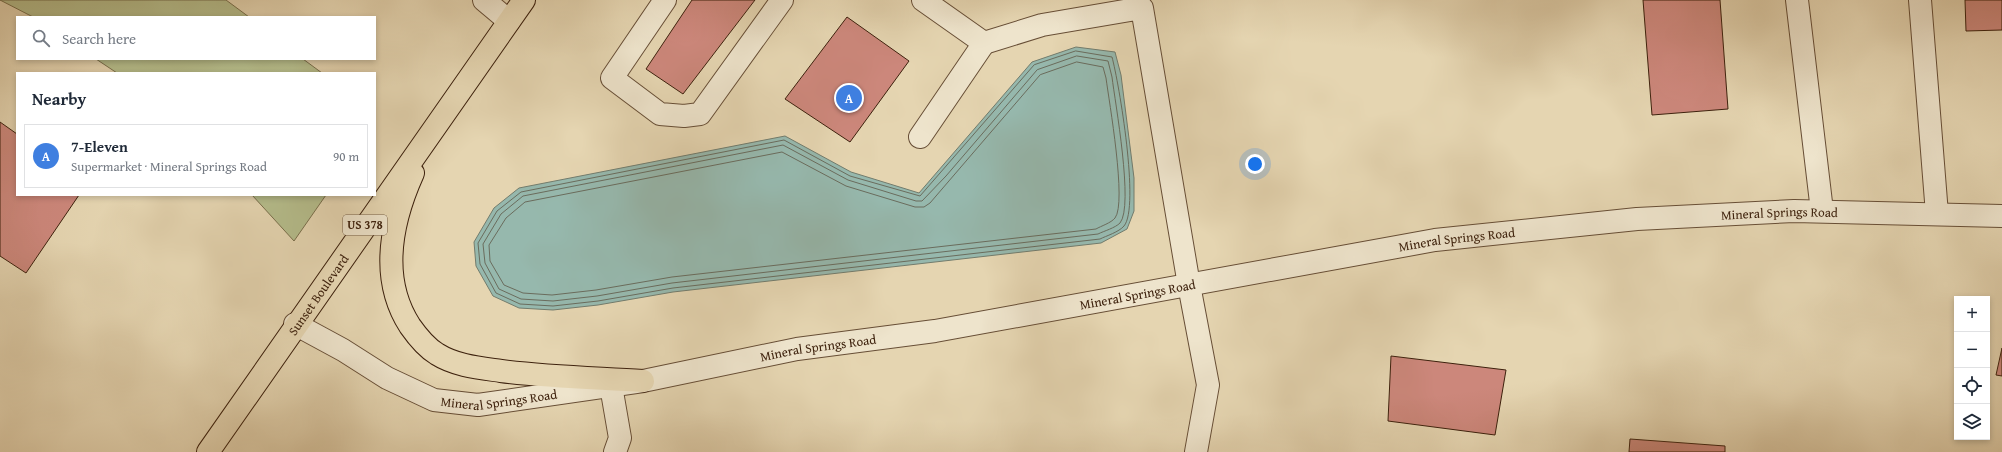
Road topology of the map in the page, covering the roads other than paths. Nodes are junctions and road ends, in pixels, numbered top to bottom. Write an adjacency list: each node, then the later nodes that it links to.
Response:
1 (484, 0): 8 (street)
2 (524, 0): 8 (main road, Sunset Boulevard / US 378)
3 (665, 0): 4 (street)
4 (782, 0)
5 (923, 0): 9 (street)
6 (1797, 0): 12 (street)
7 (1920, 0): 13 (street)
8 (509, 21): 10 (main road, Sunset Boulevard / US 378)
9 (984, 43): 11 (street); 15 (street)
10 (430, 132): 16 (main road, Sunset Boulevard / US 378); 17 (main road)
11 (920, 137)
12 (1822, 211): 13 (street, Mineral Springs Road); 15 (street, Mineral Springs Road)
13 (1937, 214): 14 (street, Mineral Springs Road)
14 (2002, 216)
15 (1189, 285): 17 (street, Mineral Springs Road); 21 (street)
16 (295, 324): 18 (street, Mineral Springs Road); 19 (main road, Sunset Boulevard / US 378)
17 (643, 381): 18 (street, Mineral Springs Road)
18 (611, 386): 20 (street)
19 (208, 452)
20 (615, 452)
21 (1196, 452)

